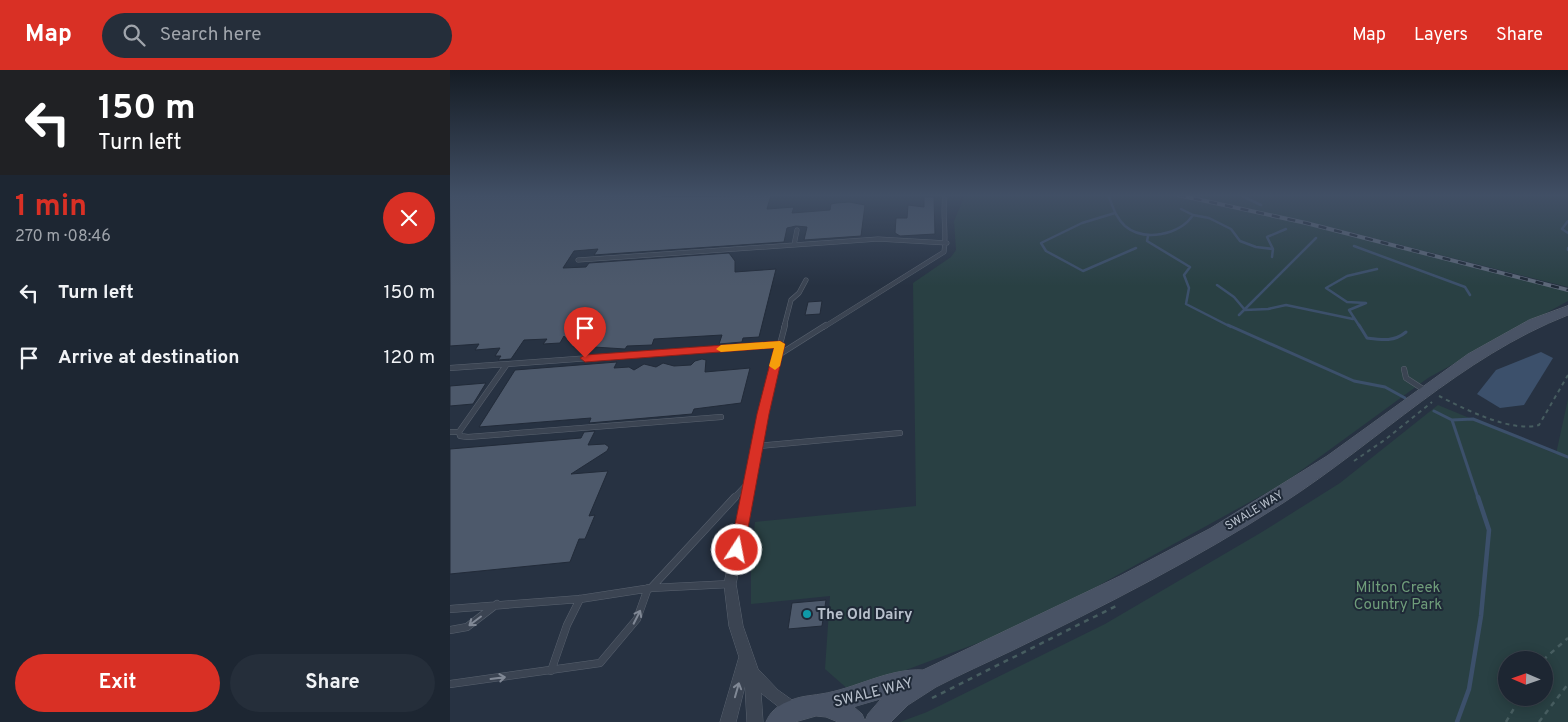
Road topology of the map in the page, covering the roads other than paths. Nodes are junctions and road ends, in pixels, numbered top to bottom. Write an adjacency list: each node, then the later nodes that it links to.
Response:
1 (944, 225): 3 (lane)
2 (797, 230): 4 (lane)
3 (947, 242): 4 (lane); 9 (lane)
4 (794, 245): 5 (lane)
5 (578, 260)
6 (806, 280): 8 (lane)
7 (1568, 310): 13 (main road, SWALE WAY)
8 (780, 344): 9 (lane); 10 (lane)
9 (777, 356): 14 (lane)
10 (507, 364): 11 (lane); 17 (lane)
11 (450, 368)
12 (1404, 369): 13 (lane)
13 (1427, 390): 30 (main road, SWALE WAY)
14 (763, 414): 19 (street)
15 (721, 417): 17 (lane)
16 (450, 432): 17 (lane)
17 (460, 432)
18 (900, 432): 19 (lane)
19 (757, 446): 20 (street)
20 (750, 480): 21 (street); 22 (lane)
21 (730, 584): 22 (lane); 27 (street)
22 (649, 588): 23 (lane); 28 (lane, one-way to 22)
23 (580, 599): 24 (lane); 28 (lane)
24 (497, 604): 25 (lane); 26 (lane, one-way to 26)
25 (450, 609)
26 (450, 630)
27 (746, 658): 29 (street); 34 (street, one-way to 27)
28 (551, 671): 31 (lane, one-way to 28)
29 (752, 674): 33 (street); 35 (street)
30 (922, 681): 32 (main road, SWALE WAY); 37 (main road, SWALE WAY)
31 (450, 684)
32 (824, 704): 33 (main road, SWALE WAY); 36 (main road)
33 (786, 716)
34 (728, 722)
35 (755, 722)
36 (854, 722)
37 (876, 722)

